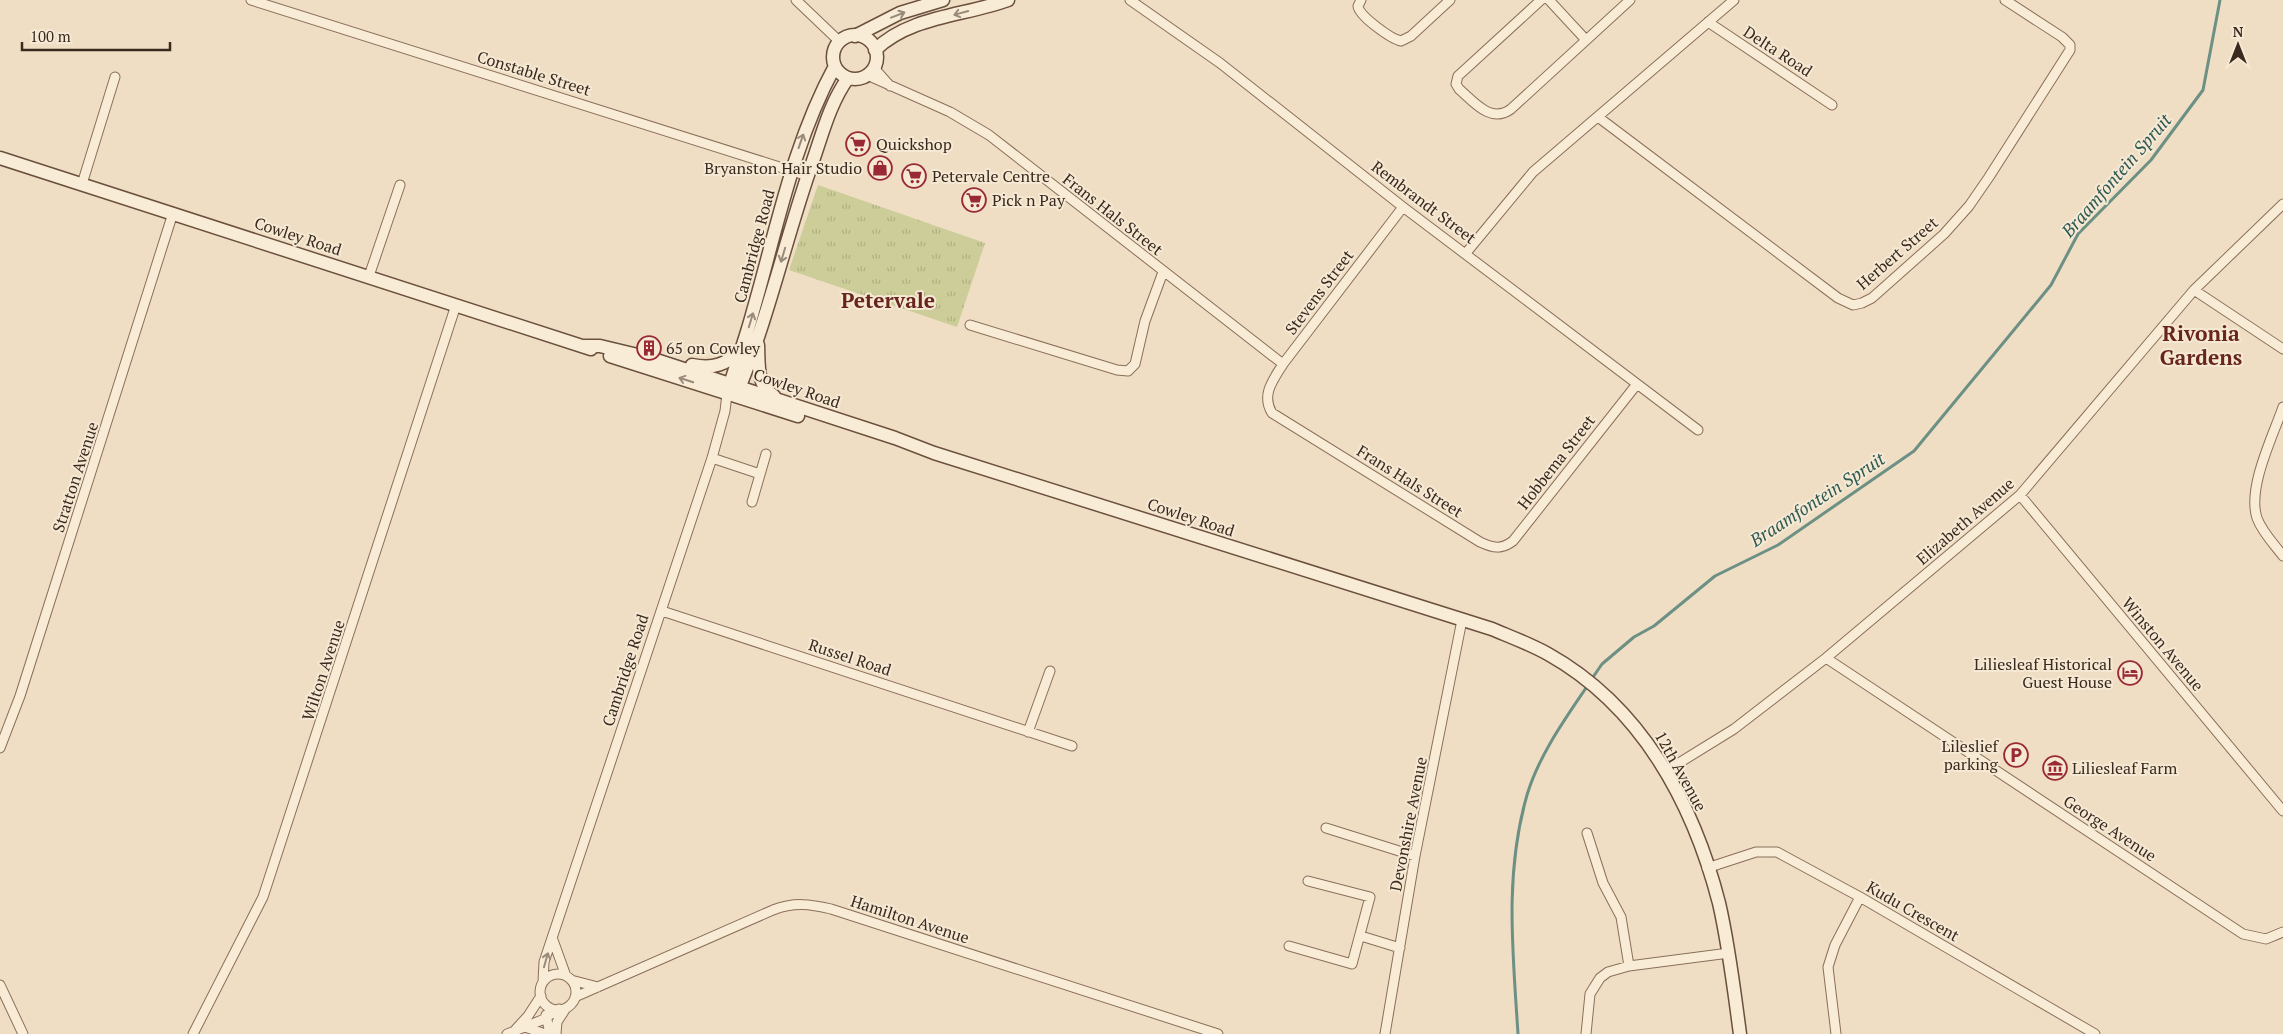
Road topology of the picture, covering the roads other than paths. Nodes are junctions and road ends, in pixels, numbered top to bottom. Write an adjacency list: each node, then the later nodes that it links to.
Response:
1 (251, 0): 25 (street, Constable Street)
2 (796, 0): 16 (street)
3 (943, 0): 14 (street, one-way to 3)
4 (1008, 0): 17 (street, one-way to 17)
5 (1130, 0): 30 (street, Rembrandt Street)
6 (1361, 0): 7 (street)
7 (1450, 0)
8 (1541, 0): 15 (street)
9 (1549, 0): 15 (street)
10 (1630, 0): 15 (street)
11 (1734, 0): 13 (street)
12 (2004, 0): 23 (street, Herbert Street)
13 (1708, 22): 22 (street, Delta Road); 23 (street)
14 (855, 36): 16 (street); 17 (street)
15 (1586, 40)
16 (840, 42): 18 (street)
17 (875, 50): 19 (street)
18 (835, 66): 21 (street); 25 (street, Cambridge Road, one-way to 18)
19 (870, 72): 21 (street); 33 (street, Frans Hals Street)
20 (115, 76): 27 (street)
21 (848, 78): 26 (street, Cambridge Road)
22 (1832, 105)
23 (1598, 117): 32 (street)
24 (0, 158): 27 (street, Cowley Road)
25 (791, 170): 26 (street, Constable Street); 40 (street, Cambridge Road, one-way to 25)
26 (808, 176): 38 (street, Cambridge Road, one-way to 38)
27 (82, 184): 31 (street, Cowley Road)
28 (400, 184): 34 (street)
29 (2283, 204): 35 (street, Elizabeth Avenue)
30 (1403, 207): 32 (street, Rembrandt Street); 43 (street, Stevens Street)
31 (173, 213): 34 (street, Cowley Road); 64 (street, Stratton Avenue)
32 (1466, 253): 44 (street, Rembrandt Street)
33 (1162, 272): 37 (street); 43 (street, Frans Hals Street)
34 (369, 276): 36 (street, Cowley Road)
35 (2194, 290): 41 (street); 54 (street, Elizabeth Avenue)
36 (456, 304): 39 (street, Cowley Road); 91 (street, Wilton Avenue)
37 (970, 326)
38 (758, 337): 45 (street, Cambridge Road); 47 (street)
39 (585, 346): 42 (street, Cowley Road); 45 (street, Cowley Road, one-way to 39)
40 (742, 348): 42 (street); 45 (street, Cambridge Road)
41 (2283, 348)
42 (650, 358): 45 (street, Cowley Road)
43 (1283, 364): 46 (street, Stevens Street)
44 (1636, 384): 49 (street, Rembrandt Street); 56 (street, Hobbema Street)
45 (733, 390): 47 (street, Cowley Road); 50 (street, Cowley Road); 52 (street, Cambridge Road)
46 (1266, 400): 56 (street, Frans Hals Street)
47 (786, 403): 50 (street, Cowley Road)
48 (2283, 407): 57 (street)
49 (1698, 430)
50 (909, 445): 59 (street, Cowley Road)
51 (766, 454): 53 (street)
52 (712, 458): 53 (street); 58 (street, Cambridge Road)
53 (760, 474): 55 (street)
54 (2020, 496): 60 (street, Elizabeth Avenue); 66 (street, Winston Avenue)
55 (752, 502)
56 (1494, 548)
57 (2283, 556)
58 (662, 611): 62 (street, Russel Road); 75 (street, Cambridge Road)
59 (1462, 620): 65 (street, 12th Avenue); 69 (street, Devonshire Avenue)
60 (1826, 658): 65 (street, Elizabeth Avenue); 73 (street, George Avenue)
61 (1050, 672): 62 (street)
62 (1028, 732): 63 (street, Russel Road)
63 (1072, 746)
64 (0, 748)
65 (1666, 771): 70 (street, 12th Avenue)
66 (2283, 812)
67 (1326, 828): 69 (street)
68 (1587, 833): 79 (street)
69 (1415, 856): 77 (street, Devonshire Avenue)
70 (1707, 868): 72 (street, Kudu Crescent); 78 (street, 12th Avenue)
71 (1308, 881): 74 (street)
72 (1860, 897): 99 (street); 100 (street, Kudu Crescent)
73 (2283, 932)
74 (1360, 936): 76 (street); 77 (street)
75 (553, 940): 80 (street); 81 (street, Cambridge Road, one-way to 75)
76 (1289, 946)
77 (1400, 948): 96 (street, Devonshire Avenue)
78 (1728, 953): 79 (street); 98 (street, 12th Avenue)
79 (1629, 966): 97 (street)
80 (569, 978): 81 (street); 83 (street); 84 (street)
81 (543, 982): 85 (street)
82 (0, 985): 90 (street)
83 (598, 987): 84 (street, Hamilton Avenue); 95 (street, Hamilton Avenue)
84 (575, 997): 86 (street)
85 (542, 999): 86 (street); 87 (street); 89 (street)
86 (563, 1008): 87 (street); 94 (street)
87 (546, 1018): 88 (street); 93 (street)
88 (525, 1027): 89 (street); 92 (street)
89 (511, 1033)
90 (23, 1034)
91 (193, 1034)
92 (545, 1034)
93 (550, 1034)
94 (556, 1034)
95 (1218, 1034)
96 (1385, 1034)
97 (1586, 1034)
98 (1740, 1034)
99 (1836, 1034)
100 (2096, 1034)

